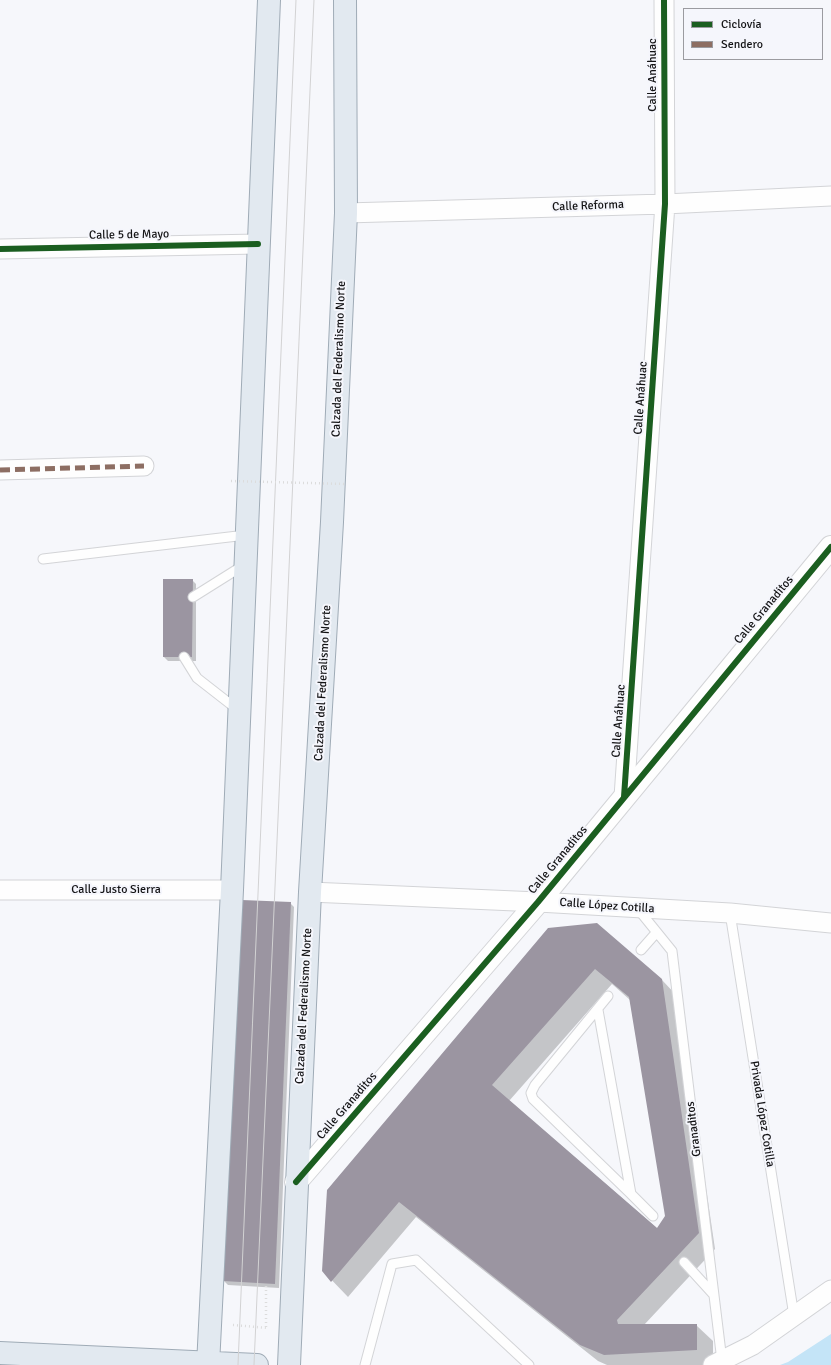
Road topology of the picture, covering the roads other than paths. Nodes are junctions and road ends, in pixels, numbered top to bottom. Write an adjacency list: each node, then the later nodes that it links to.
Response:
1 (269, 0): 7 (main road)
2 (345, 0): 6 (main road, Calzada del Federalismo Norte)
3 (664, 0): 5 (street, Calle Anáhuac)
4 (831, 196): 5 (street, Calle Reforma)
5 (665, 204): 6 (street, Calle Reforma); 18 (street, Calle Anáhuac)
6 (346, 213): 21 (main road, Calzada del Federalismo Norte)
7 (258, 244): 8 (street, Calle 5 de Mayo); 11 (main road)
8 (0, 248)
9 (144, 466): 10 (street)
10 (0, 470)
11 (246, 535): 13 (lane); 14 (main road)
12 (831, 547): 18 (street, Calle Granaditos)
13 (43, 558)
14 (245, 564): 15 (lane); 17 (main road)
15 (192, 597)
16 (184, 657): 17 (lane)
17 (239, 710): 20 (main road)
18 (624, 797): 22 (street, Calle Granaditos)
19 (0, 890): 20 (street, Calle Justo Sierra)
20 (232, 890): 39 (main road)
21 (310, 892): 22 (street, Calle López Cotilla); 30 (main road, Calzada del Federalismo Norte)
22 (538, 902): 23 (street, Calle López Cotilla); 30 (street, Calle Granaditos)
23 (637, 908): 24 (street, Calle López Cotilla); 26 (lane, Granaditos)
24 (730, 913): 25 (street, Calle López Cotilla); 36 (lane, Privada López Cotilla)
25 (831, 923)
26 (656, 933): 27 (lane); 35 (lane, Granaditos)
27 (641, 950)
28 (608, 996): 29 (lane)
29 (598, 1010): 31 (lane); 31 (lane)
30 (296, 1182): 41 (main road, Calzada del Federalismo Norte)
31 (631, 1194): 32 (lane)
32 (652, 1216)
33 (684, 1262): 35 (lane)
34 (831, 1290): 36 (street)
35 (714, 1296): 38 (lane, Granaditos)
36 (794, 1316): 38 (street)
37 (0, 1354): 39 (main road)
38 (717, 1363)
39 (208, 1364): 40 (main road)
40 (257, 1365)
41 (289, 1365)
42 (365, 1365): 43 (lane)
43 (529, 1365)

